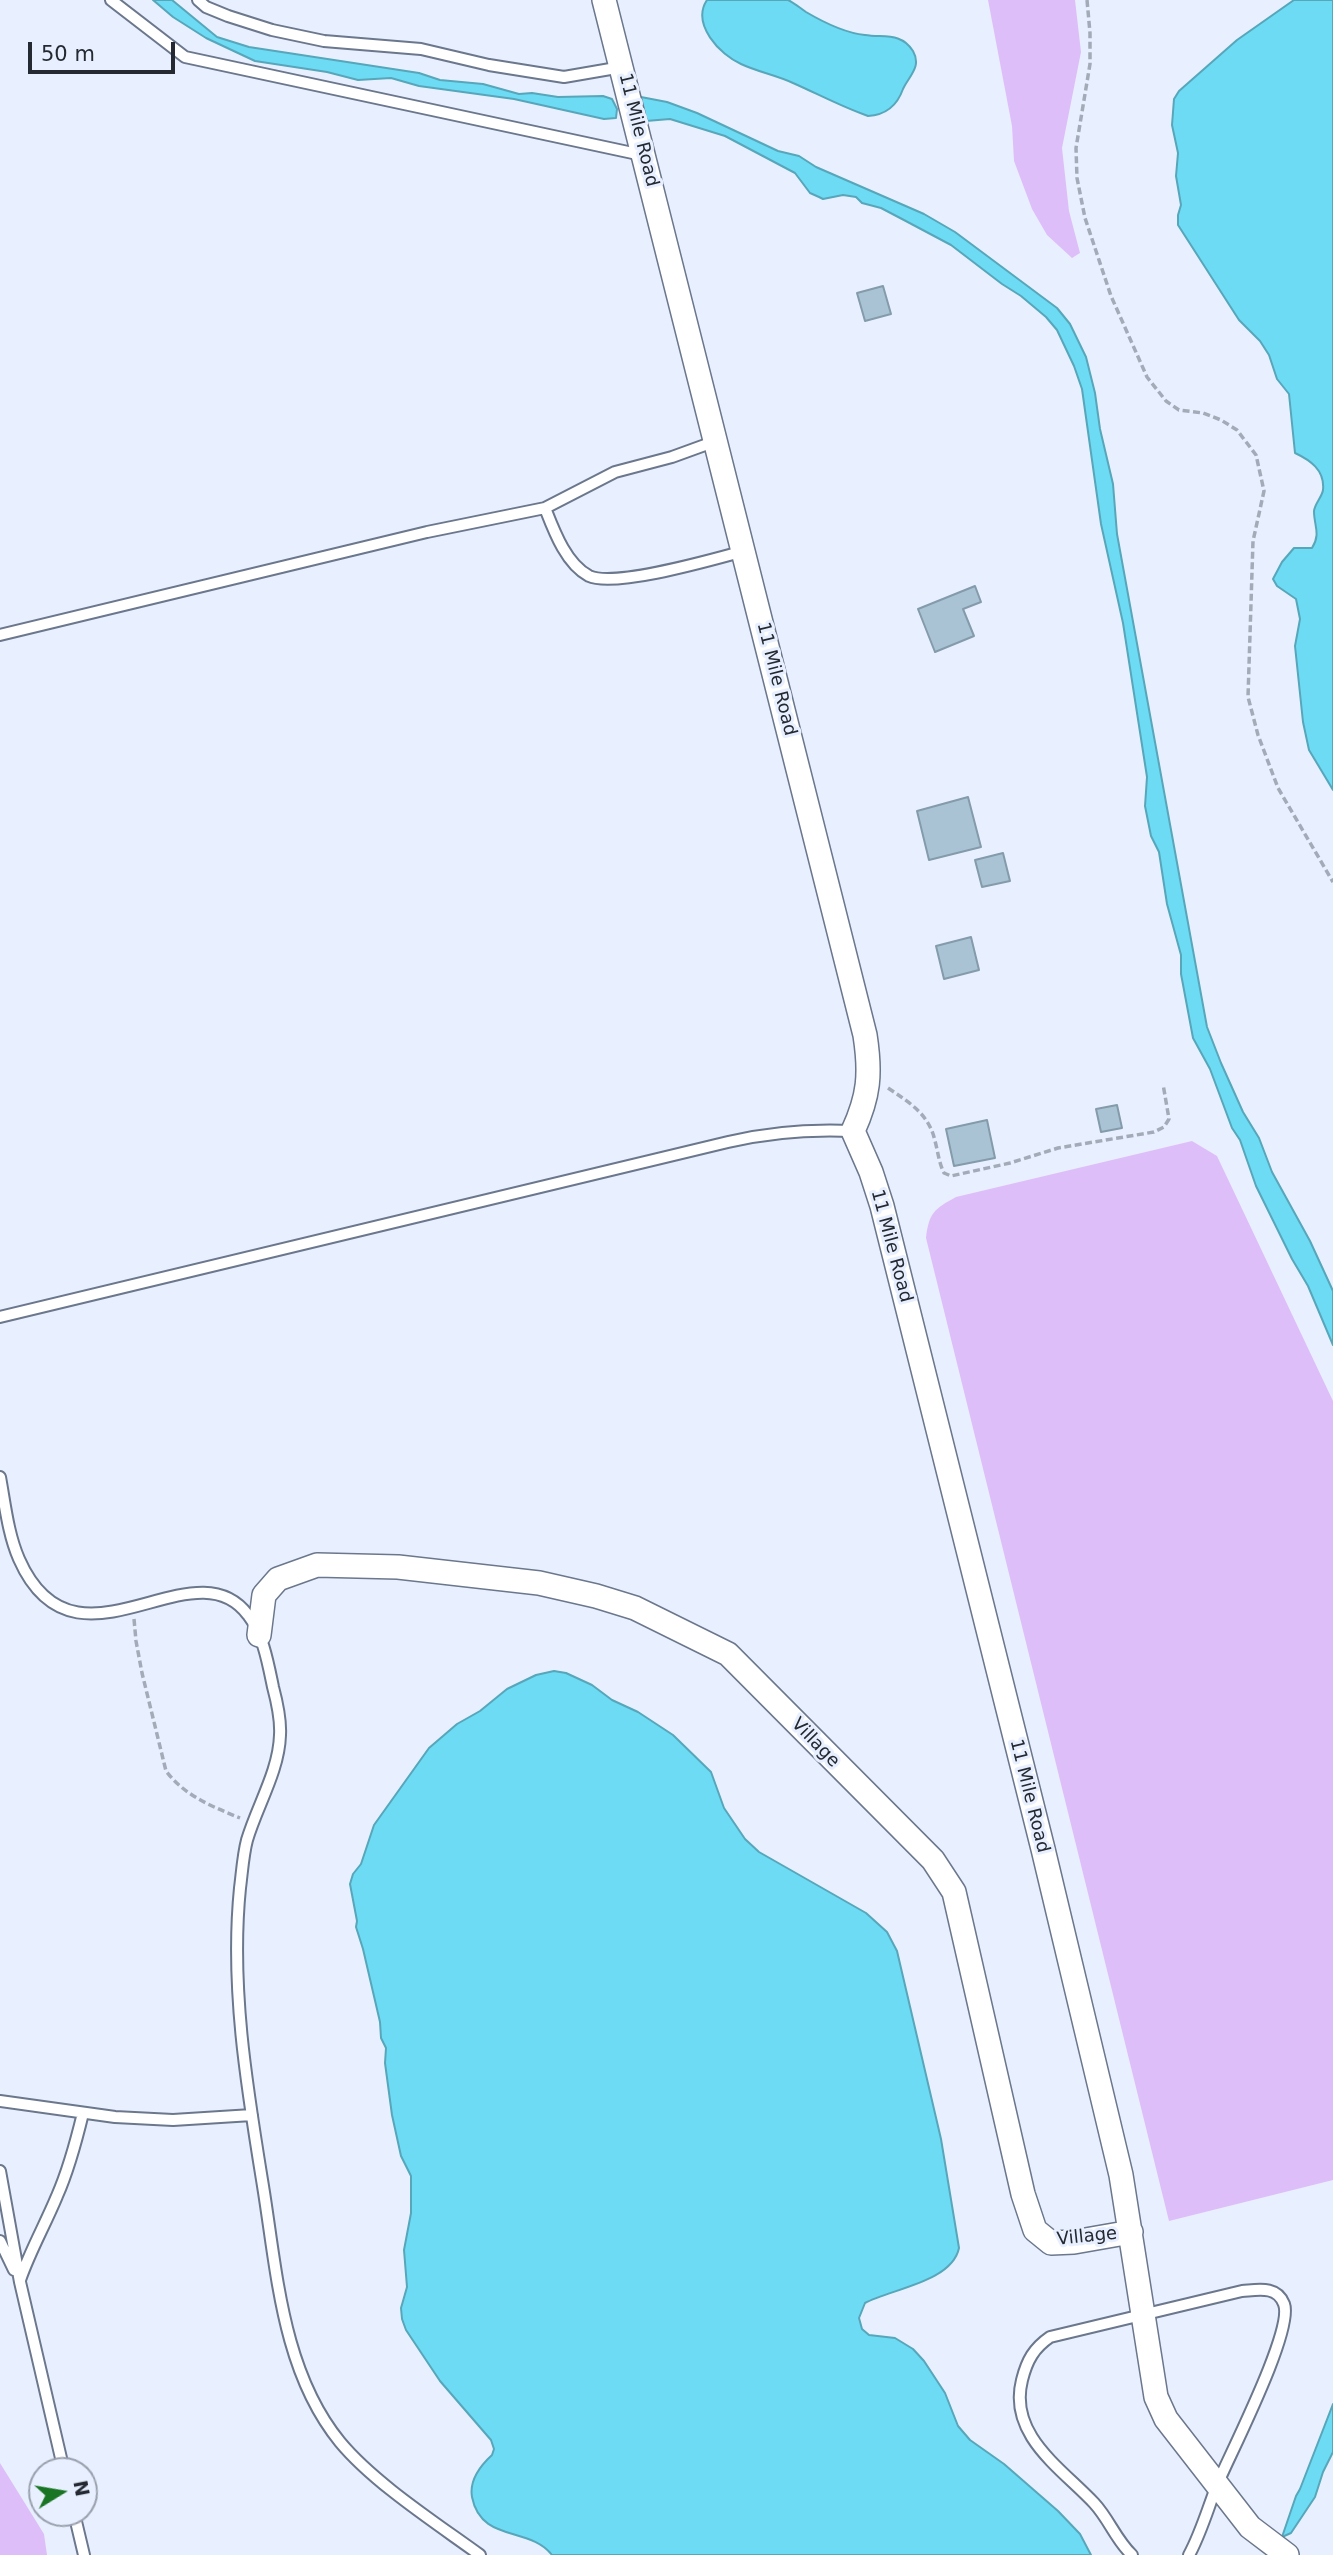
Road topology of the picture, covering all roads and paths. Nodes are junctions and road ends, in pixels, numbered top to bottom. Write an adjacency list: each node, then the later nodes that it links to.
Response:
1 (111, 0): 6 (lane)
2 (198, 0): 5 (lane)
3 (604, 0): 5 (street, 11 Mile Road)
4 (1087, 0): 11 (path)
5 (622, 67): 6 (street, 11 Mile Road)
6 (644, 156): 7 (street, 11 Mile Road)
7 (716, 441): 8 (lane); 9 (street, 11 Mile Road)
8 (545, 508): 9 (lane); 10 (lane)
9 (744, 551): 12 (street, 11 Mile Road)
10 (0, 635)
11 (1333, 882)
12 (869, 1076): 13 (path); 14 (street, 11 Mile Road)
13 (1163, 1084)
14 (853, 1131): 15 (lane); 24 (street, 11 Mile Road)
15 (0, 1317)
16 (0, 1478): 17 (lane)
17 (133, 1607): 18 (lane); 19 (path)
18 (259, 1634): 19 (lane); 24 (street, Village)
19 (254, 1823): 22 (lane)
20 (0, 2101): 21 (lane)
21 (83, 2113): 22 (lane); 26 (lane)
22 (252, 2115): 32 (lane)
23 (0, 2171): 26 (lane)
24 (1131, 2232): 27 (street, 11 Mile Road)
25 (0, 2241): 26 (lane)
26 (20, 2282): 28 (lane)
27 (1141, 2316): 29 (street, 11 Mile Road); 29 (lane); 33 (lane)
28 (61, 2457)
29 (1218, 2484): 34 (lane); 35 (street, 11 Mile Road)
30 (77, 2527): 31 (lane)
31 (84, 2555)
32 (480, 2555)
33 (1132, 2555)
34 (1189, 2555)
35 (1287, 2555)

